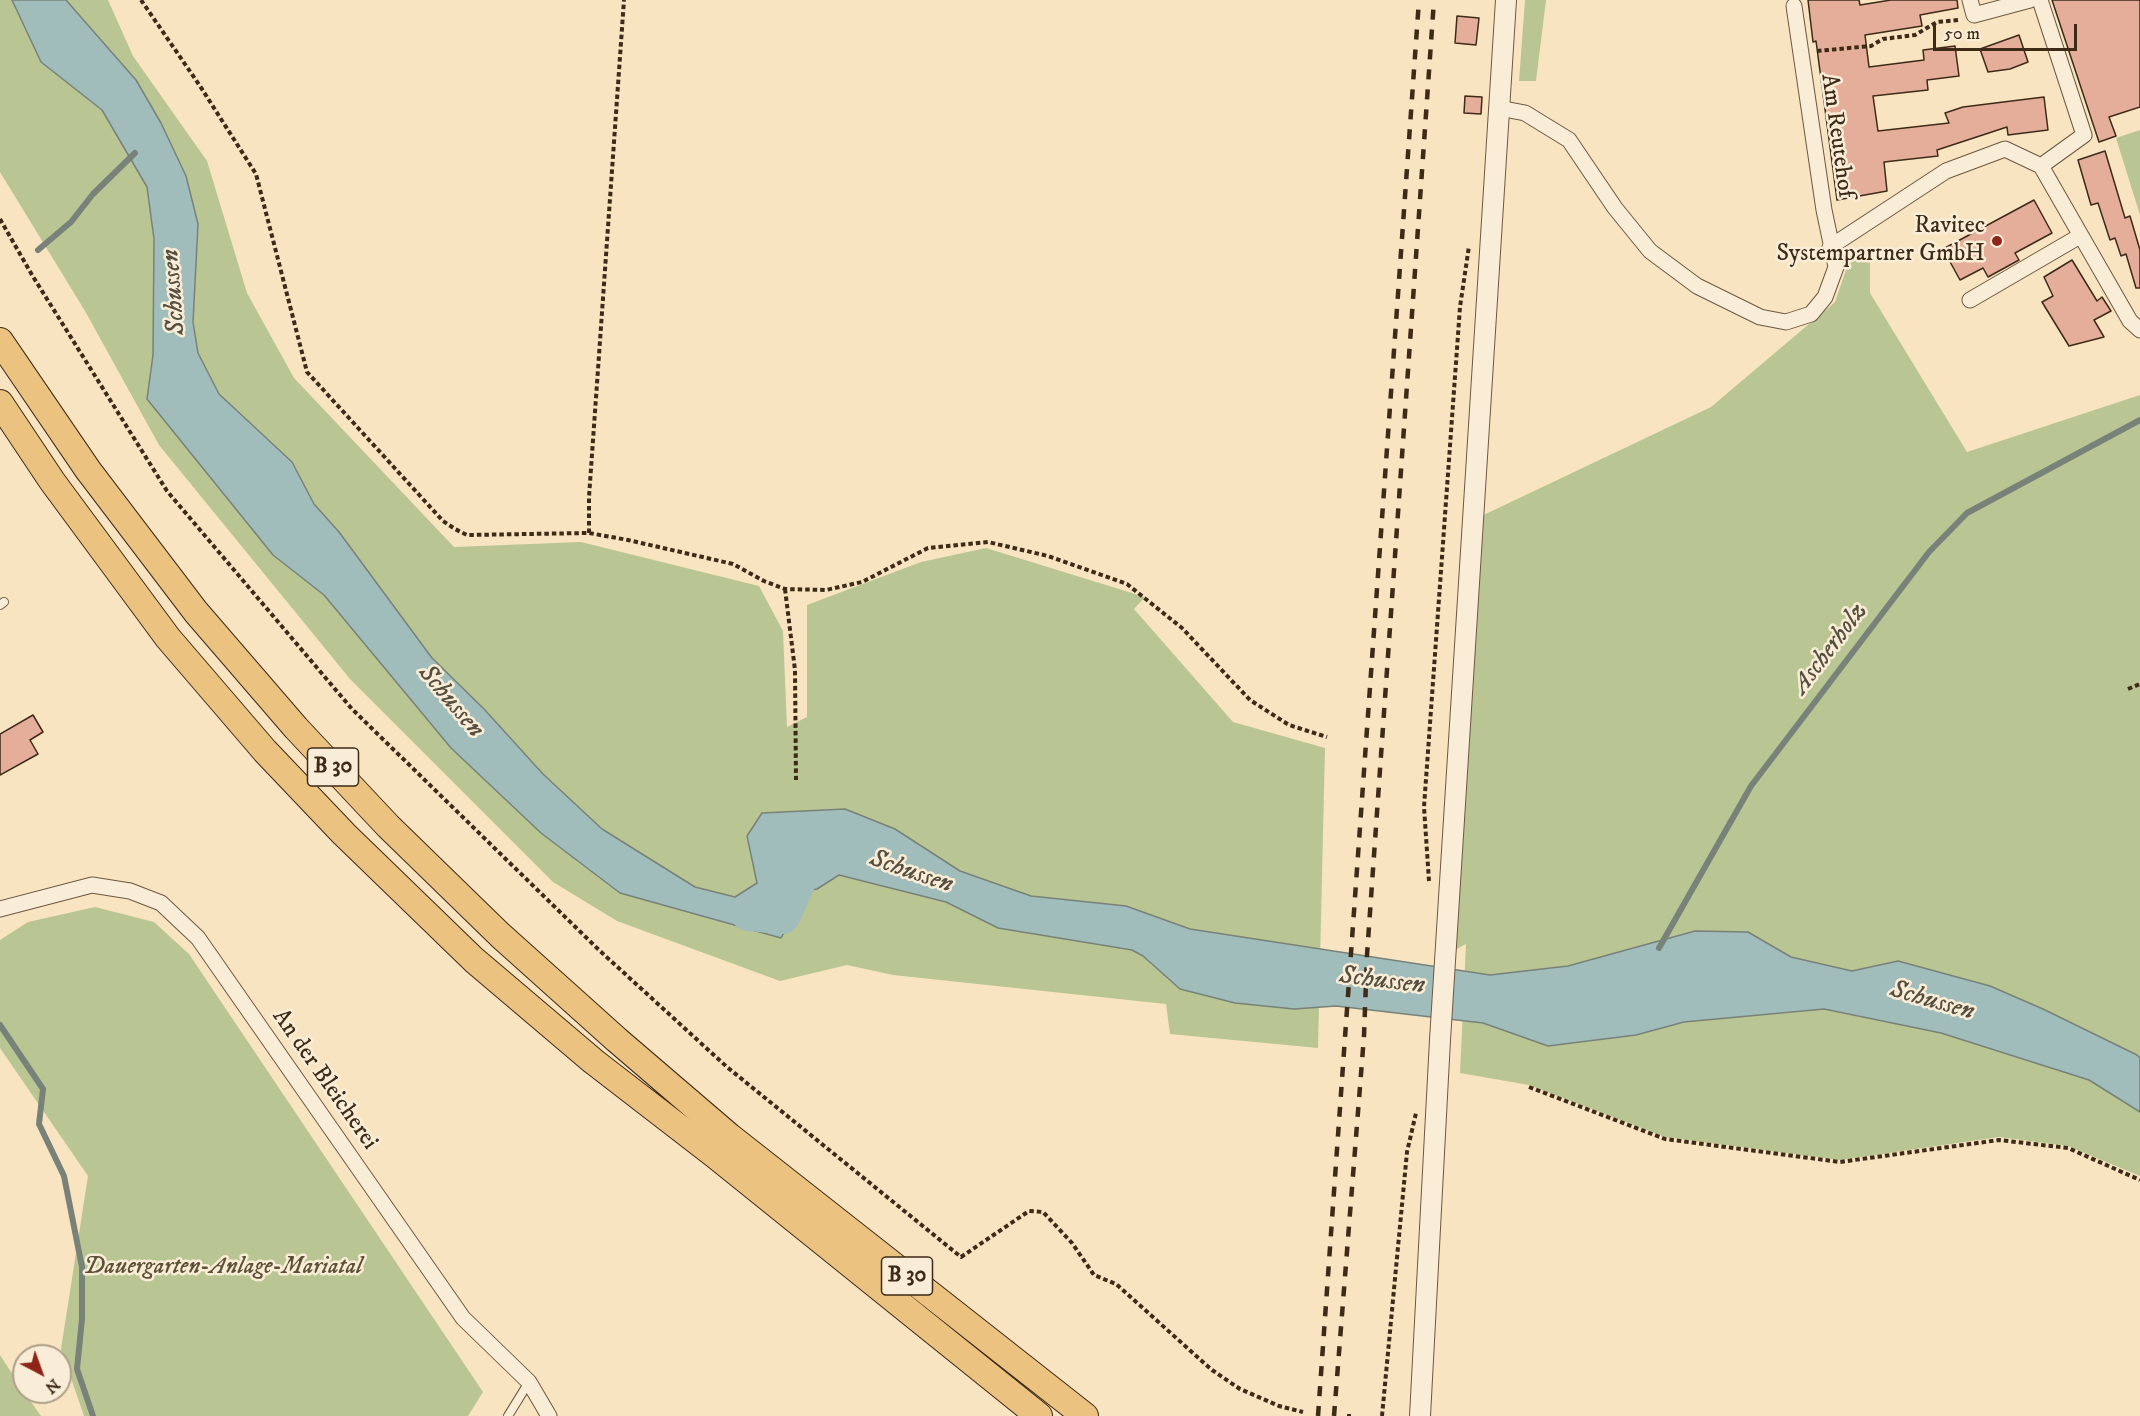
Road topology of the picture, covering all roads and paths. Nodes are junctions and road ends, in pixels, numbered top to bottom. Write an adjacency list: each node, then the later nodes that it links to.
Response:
1 (141, 0): 19 (path)
2 (624, 0): 19 (path)
3 (1506, 0): 9 (street)
4 (2030, 0): 7 (street)
5 (2040, 0): 10 (street)
6 (1794, 6): 8 (street, Am Reutehof)
7 (1972, 8): 8 (path)
8 (1801, 52): 14 (street, Am Reutehof)
9 (1499, 108): 14 (street); 37 (street)
10 (2041, 166): 12 (street); 14 (street, Am Reutehof)
11 (0, 219): 31 (path)
12 (2080, 236): 15 (street); 16 (street)
13 (1470, 240): 25 (path)
14 (1830, 248)
15 (1970, 300)
16 (2140, 330)
17 (0, 340): 35 (highway, B 30)
18 (0, 403): 34 (highway, B 30)
19 (590, 533): 20 (path)
20 (785, 589): 23 (path); 24 (path)
21 (2140, 684): 22 (path)
22 (2128, 689)
23 (1327, 737)
24 (796, 780)
25 (1430, 887)
26 (0, 909): 30 (street, An der Bleicherei)
27 (1529, 1087): 29 (path)
28 (1418, 1103): 36 (path)
29 (2140, 1180)
30 (529, 1382): 32 (lane); 33 (street, An der Bleicherei)
31 (1304, 1412)
32 (508, 1416)
33 (549, 1416)
34 (1039, 1416)
35 (1085, 1416)
36 (1382, 1416)
37 (1420, 1416)

